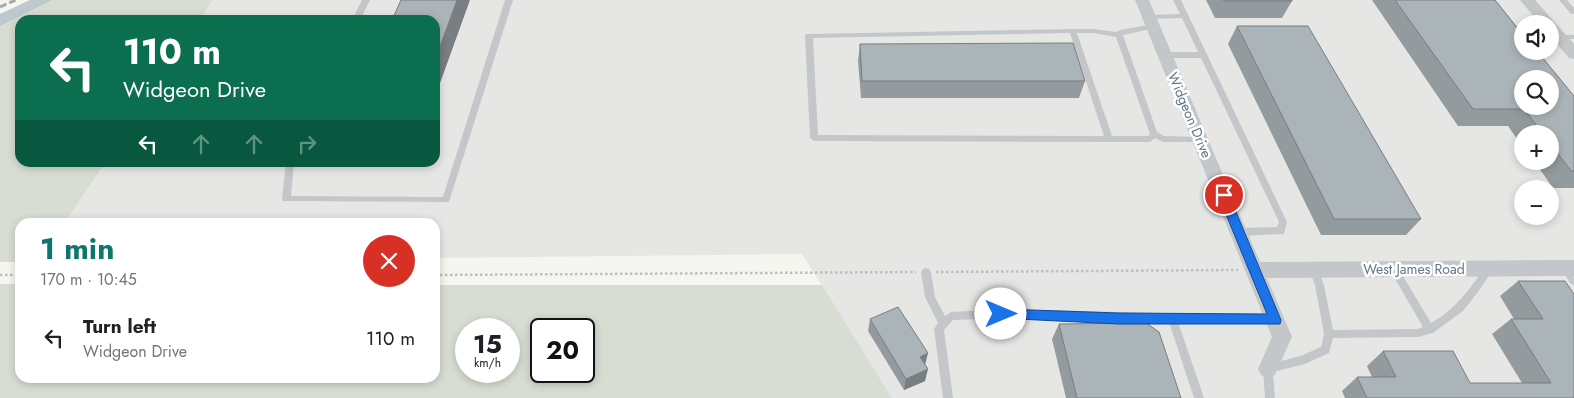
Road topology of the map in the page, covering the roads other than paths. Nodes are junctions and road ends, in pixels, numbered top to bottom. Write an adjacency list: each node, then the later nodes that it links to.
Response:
1 (366, 0): 8 (lane)
2 (509, 0): 21 (lane)
3 (1142, 0): 11 (street, Widgeon Drive)
4 (1177, 0): 10 (lane)
5 (1527, 0): 9 (street)
6 (1563, 0): 7 (lane)
7 (1574, 12)
8 (358, 15)
9 (1540, 15)
10 (1184, 16): 11 (lane); 17 (lane)
11 (1151, 22): 14 (lane); 16 (street, Widgeon Drive)
12 (1073, 32): 14 (lane); 19 (lane); 19 (lane)
13 (1561, 33): 15 (street)
14 (1119, 35): 18 (lane)
15 (1574, 54)
16 (1165, 55): 17 (lane); 20 (street, Widgeon Drive)
17 (1203, 55): 22 (lane)
18 (1154, 134): 19 (lane); 20 (lane)
19 (1109, 139)
20 (1201, 140): 22 (street, Widgeon Drive)
21 (289, 167)
22 (1239, 232): 26 (street, Widgeon Drive)
23 (1489, 268): 25 (street, West James Road); 28 (street, West James Road); 32 (lane)
24 (1314, 269): 25 (street, West James Road); 26 (street, West James Road); 33 (lane)
25 (1394, 269): 32 (lane)
26 (1255, 270): 30 (street, Widgeon Drive)
27 (926, 272): 31 (lane)
28 (1571, 272)
29 (1172, 318): 30 (lane); 31 (lane); 36 (lane)
30 (1275, 320): 34 (street, Widgeon Drive)
31 (944, 322): 35 (lane)
32 (1430, 330): 33 (lane)
33 (1329, 334): 34 (lane)
34 (1268, 369): 37 (lane)
35 (948, 398)
36 (1199, 398)
37 (1270, 398)

